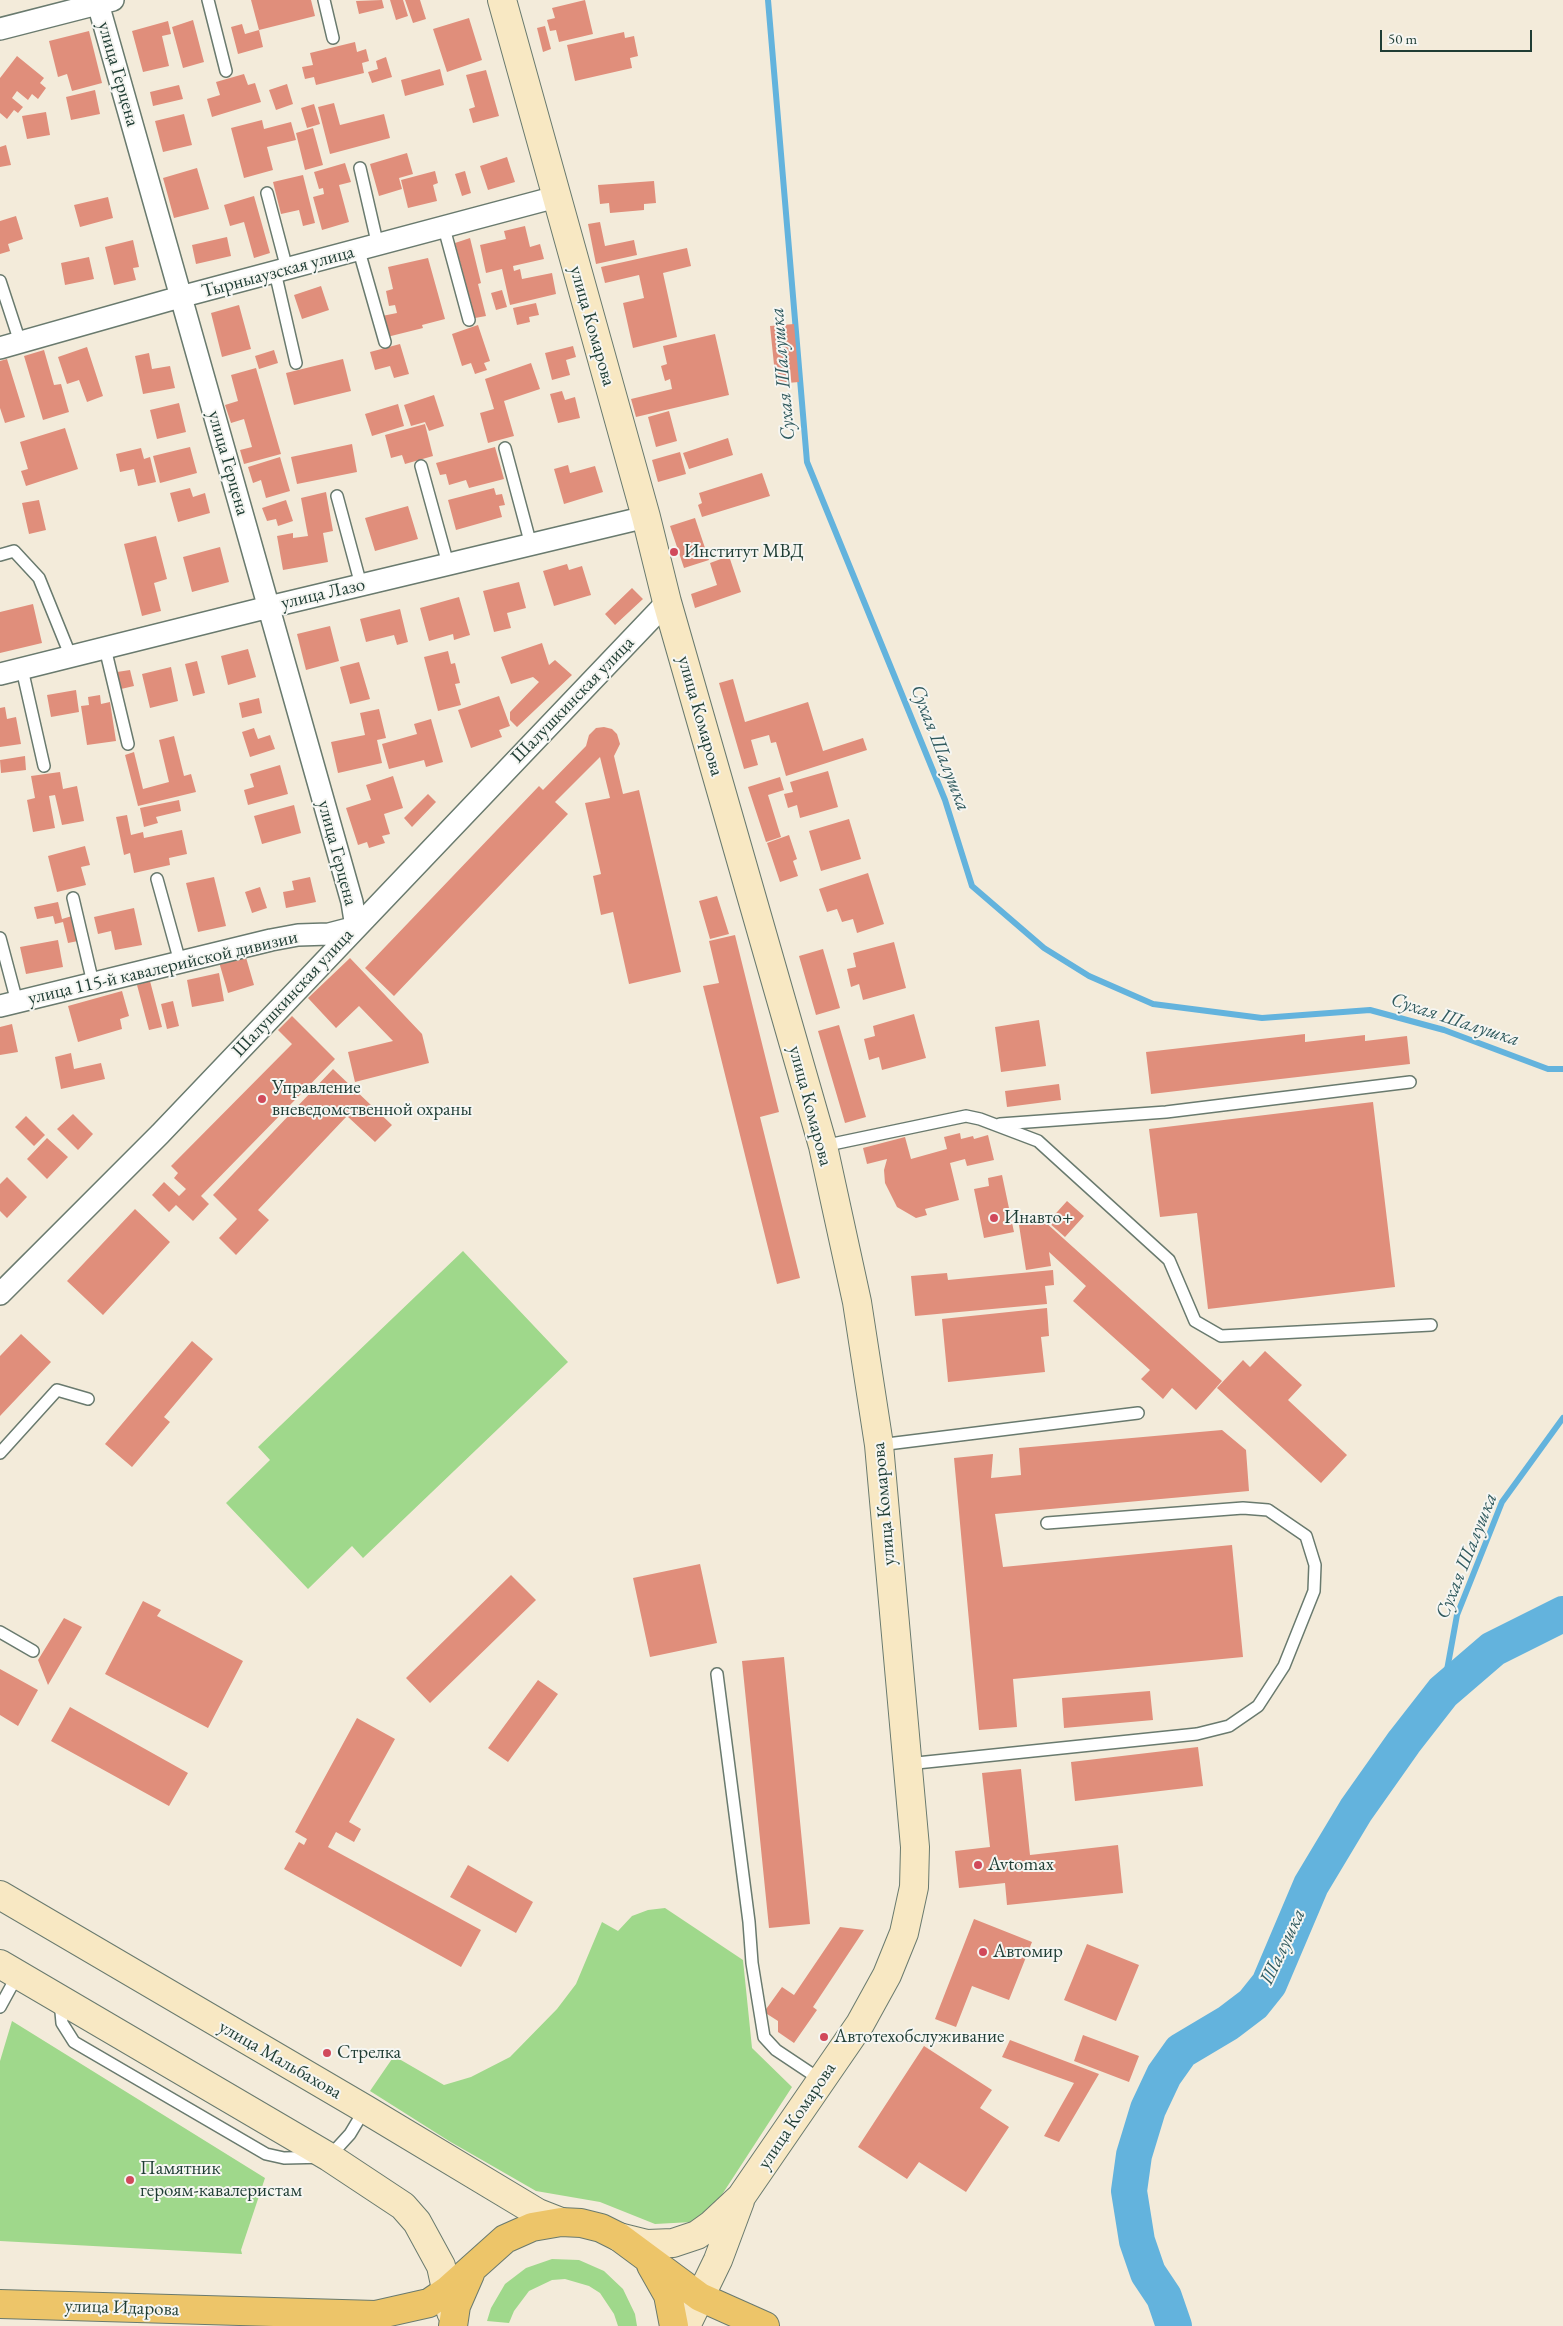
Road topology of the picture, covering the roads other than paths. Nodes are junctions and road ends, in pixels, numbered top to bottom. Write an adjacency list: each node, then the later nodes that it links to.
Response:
1 (208, 0): 7 (lane)
2 (324, 0): 6 (lane)
3 (502, 0): 10 (main road, улица Комарова)
4 (103, 1): 5 (street); 15 (street, улица Герцена)
5 (0, 30)
6 (333, 38)
7 (226, 71)
8 (360, 168): 12 (lane)
9 (267, 193): 13 (lane)
10 (556, 197): 11 (street, Тырныаузская улица); 24 (main road, улица Комарова)
11 (444, 228): 12 (street, Тырныаузская улица); 16 (lane)
12 (368, 248): 13 (street, Тырныаузская улица); 18 (lane)
13 (281, 270): 15 (street, Тырныаузская улица); 20 (lane)
14 (0, 281): 17 (lane)
15 (180, 297): 17 (street, Тырныаузская улица); 30 (street, улица Герцена)
16 (469, 320)
17 (20, 342): 19 (street, Тырныаузская улица)
18 (385, 342)
19 (0, 348)
20 (296, 363)
21 (505, 448): 25 (lane)
22 (420, 466): 27 (lane)
23 (337, 496): 28 (lane)
24 (646, 517): 25 (street, улица Лазо); 29 (main road, улица Комарова)
25 (531, 545): 27 (street, улица Лазо)
26 (0, 555): 32 (lane)
27 (448, 564): 28 (street, улица Лазо)
28 (361, 585): 30 (street, улица Лазо)
29 (667, 602): 39 (street, Шалушкинская улица); 46 (main road, улица Комарова)
30 (268, 607): 31 (street, улица Лазо); 39 (street, улица Герцена)
31 (105, 648): 32 (street, улица Лазо); 35 (lane)
32 (70, 657): 33 (street, улица Лазо)
33 (22, 669): 34 (street, улица Лазо); 36 (lane)
34 (0, 674)
35 (128, 744)
36 (44, 766)
37 (157, 879): 41 (lane)
38 (72, 898): 42 (lane)
39 (356, 927): 41 (street, улица 115-й кавалерийской дивизии); 47 (street, Шалушкинская улица)
40 (0, 938): 43 (lane)
41 (180, 962): 42 (street, улица 115-й кавалерийской дивизии)
42 (93, 983): 43 (street, улица 115-й кавалерийской дивизии)
43 (8, 1004)
44 (1410, 1082): 45 (lane)
45 (996, 1124): 46 (lane); 48 (lane)
46 (823, 1146): 51 (main road, улица Комарова)
47 (0, 1294)
48 (1431, 1325)
49 (88, 1399): 52 (lane)
50 (1138, 1413): 51 (lane)
51 (879, 1445): 57 (main road, улица Комарова)
52 (0, 1452)
53 (1047, 1524): 57 (lane)
54 (0, 1632): 55 (lane)
55 (33, 1651)
56 (717, 1674): 61 (lane)
57 (908, 1764): 61 (main road, улица Комарова)
58 (0, 1895): 62 (main road, улица Мальбахова)
59 (9, 1969): 60 (lane); 63 (main road)
60 (0, 2008)
61 (821, 2080): 64 (main road, улица Комарова)
62 (365, 2109): 63 (lane); 65 (main road, улица Мальбахова)
63 (329, 2158): 68 (main road)
64 (741, 2197): 66 (main road); 69 (main road)
65 (561, 2222): 66 (main road); 67 (main road)
66 (628, 2243): 69 (main road); 72 (main road)
67 (483, 2257): 68 (main road, улица Идарова); 71 (main road)
68 (448, 2290): 70 (main road, улица Идарова); 71 (main road)
69 (700, 2297): 73 (main road); 74 (main road)
70 (0, 2304)
71 (453, 2326)
72 (674, 2326)
73 (686, 2326)
74 (765, 2326)

